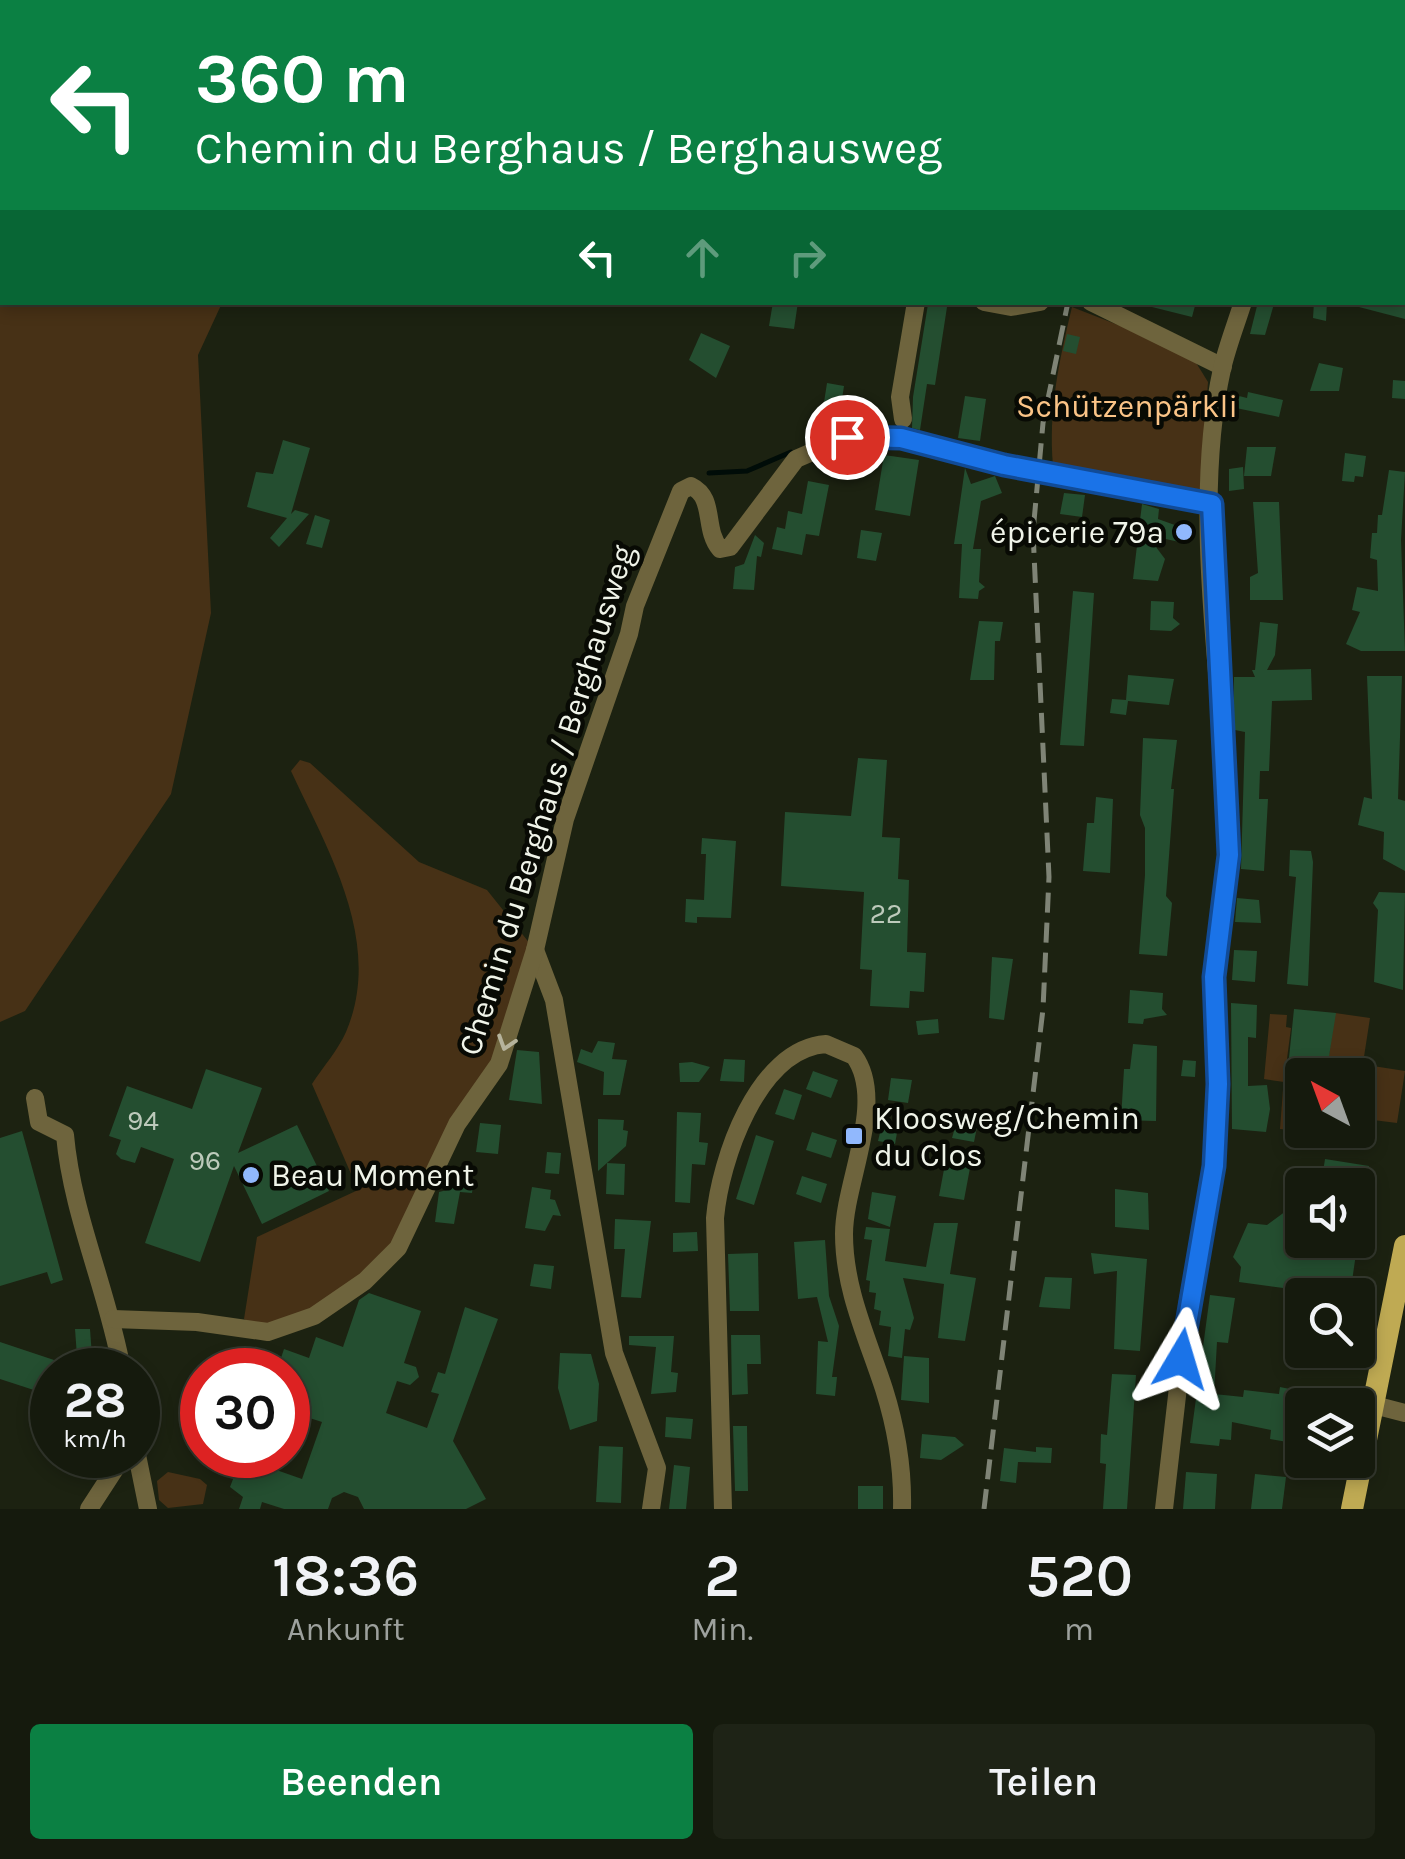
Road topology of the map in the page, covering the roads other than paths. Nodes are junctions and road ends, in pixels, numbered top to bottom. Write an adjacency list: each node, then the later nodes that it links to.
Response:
1 (915, 305): 7 (street)
2 (1000, 305): 3 (street)
3 (1026, 305)
4 (1097, 305): 6 (street)
5 (1242, 305): 6 (street)
6 (1222, 367): 8 (street)
7 (903, 420)
8 (1212, 504): 9 (street, Chemin du Berghaus / Berghausweg); 25 (street)
9 (535, 950): 12 (street, Chemin du Berghaus / Berghausweg, one-way to 12); 22 (street)
10 (35, 1098): 12 (street)
11 (1405, 1246): 14 (main road)
12 (113, 1320): 13 (street)
13 (118, 1348)
14 (1375, 1399)
15 (1375, 1404): 16 (street)
16 (1405, 1412)
17 (109, 1478): 20 (street)
18 (142, 1478): 21 (street)
19 (1358, 1478): 26 (main road)
20 (89, 1509)
21 (148, 1509)
22 (651, 1509)
23 (724, 1509): 24 (street)
24 (902, 1509)
25 (1164, 1509)
26 (1352, 1509)

